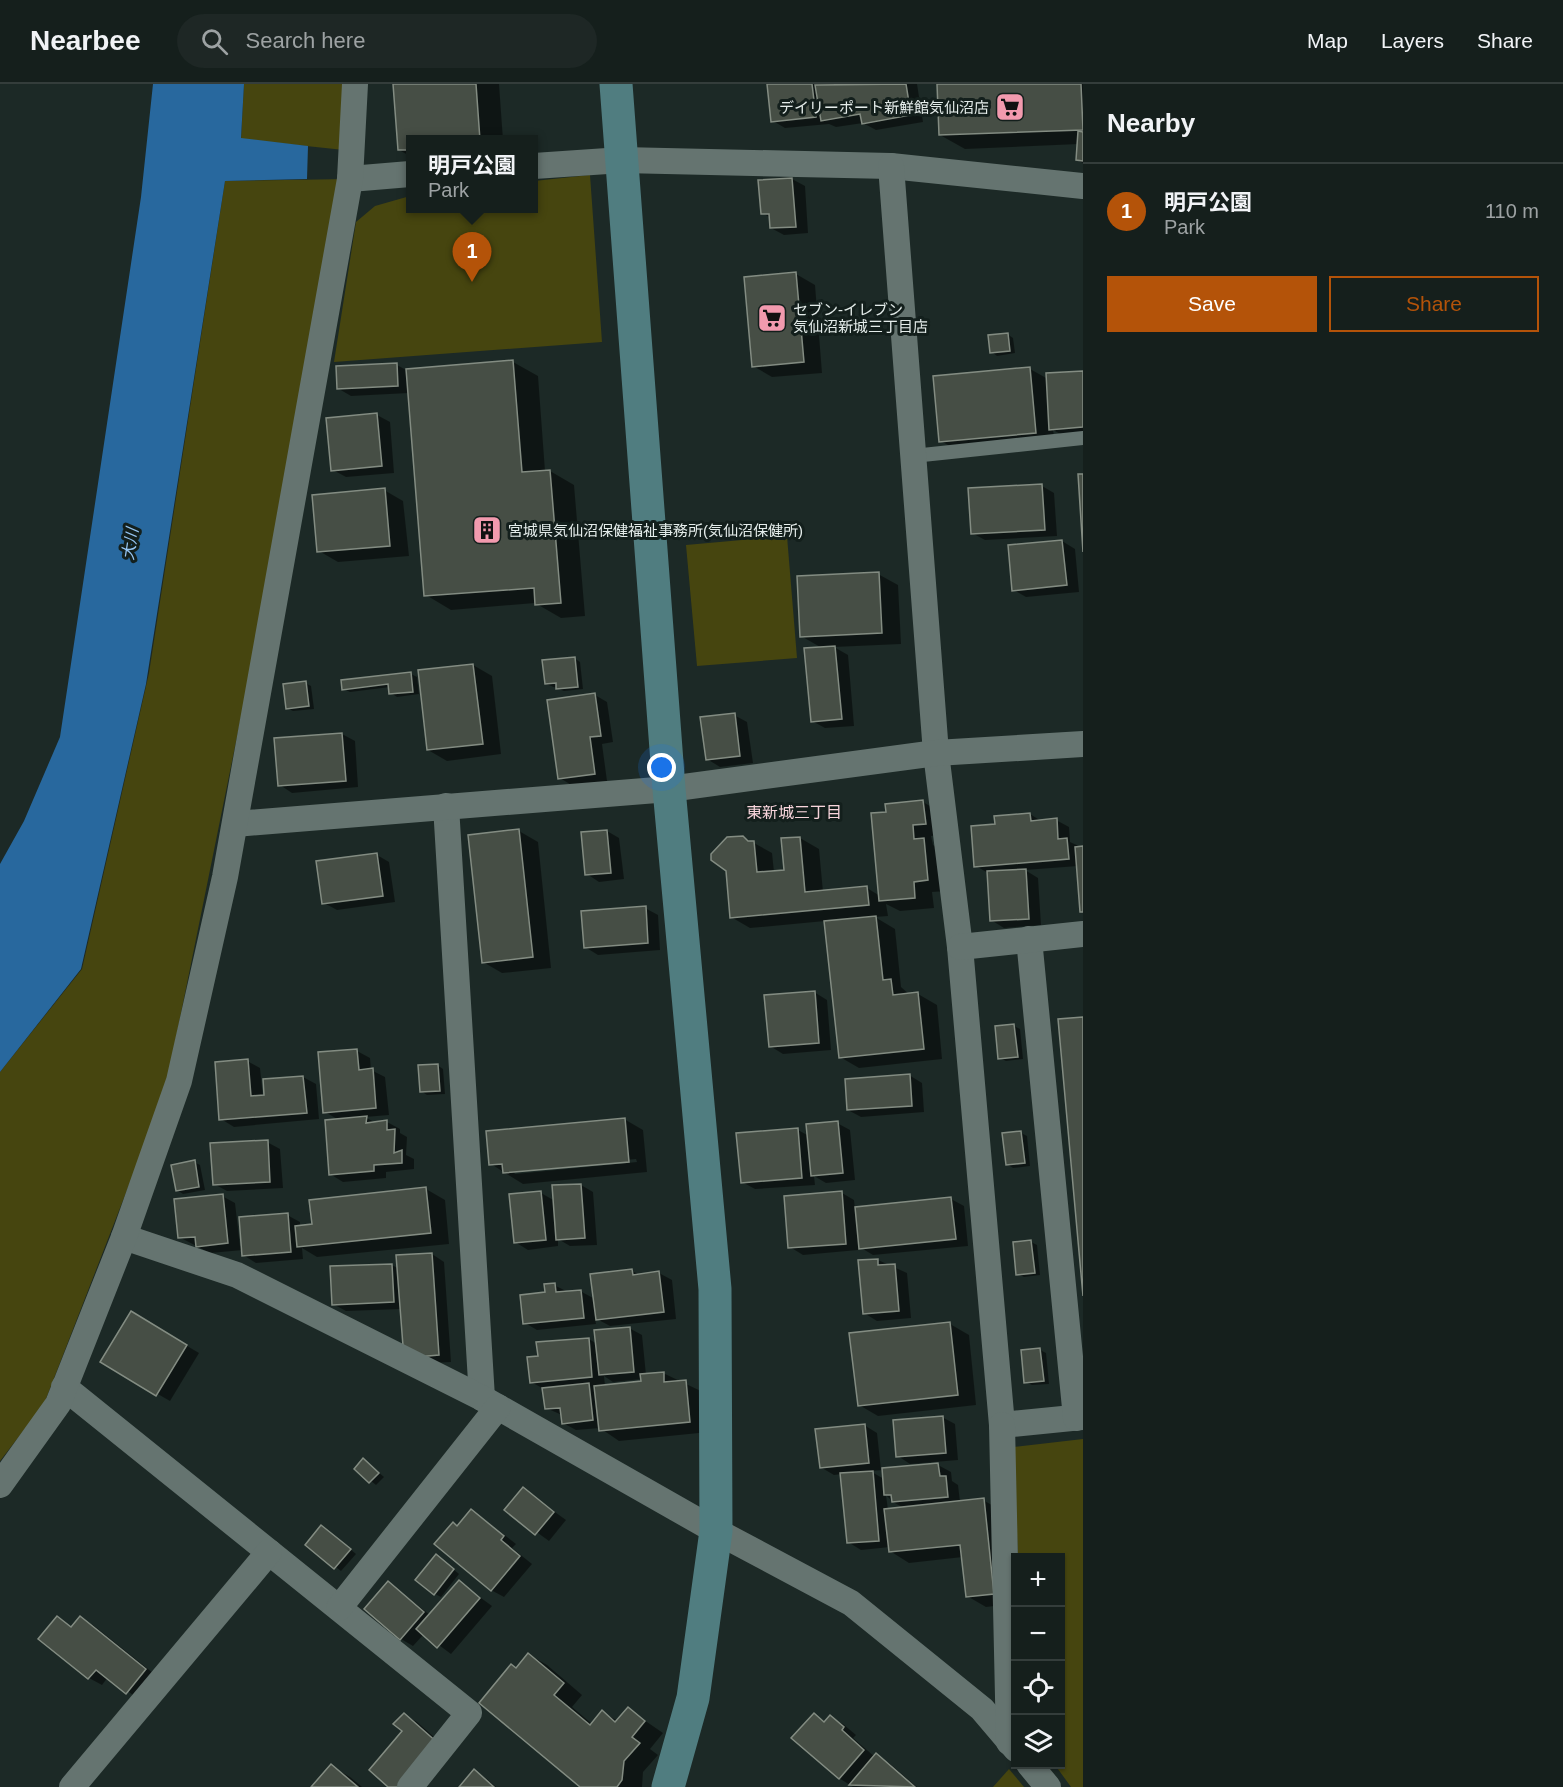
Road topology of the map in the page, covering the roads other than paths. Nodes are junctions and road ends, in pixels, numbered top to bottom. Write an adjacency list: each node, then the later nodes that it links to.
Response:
1 (355, 84): 7 (street)
2 (616, 84): 3 (street)
3 (621, 160): 4 (street); 5 (street); 13 (street)
4 (538, 166)
5 (891, 166): 8 (street); 10 (street)
6 (406, 174): 7 (street)
7 (350, 179): 15 (street)
8 (1083, 186)
9 (1083, 438): 10 (lane)
10 (913, 456): 12 (street)
11 (1083, 744): 12 (street)
12 (936, 753): 13 (street); 18 (street)
13 (669, 789): 14 (street); 25 (street)
14 (446, 806): 15 (street); 21 (street)
15 (235, 824): 19 (street)
16 (1083, 934): 17 (street)
17 (1029, 939): 18 (street); 22 (street)
18 (960, 947): 23 (street)
19 (124, 1237): 20 (street); 21 (street)
20 (64, 1387): 24 (street); 26 (street)
21 (490, 1403): 25 (street); 27 (street)
22 (1080, 1418): 23 (street)
23 (1002, 1425): 28 (street)
24 (0, 1485)
25 (716, 1531): 29 (street); 33 (street)
26 (268, 1552): 27 (street); 31 (street)
27 (339, 1608): 32 (street)
28 (1011, 1715)
29 (1011, 1744)
30 (1033, 1769): 34 (street)
31 (72, 1787)
32 (410, 1787)
33 (668, 1787)
34 (1048, 1787)

